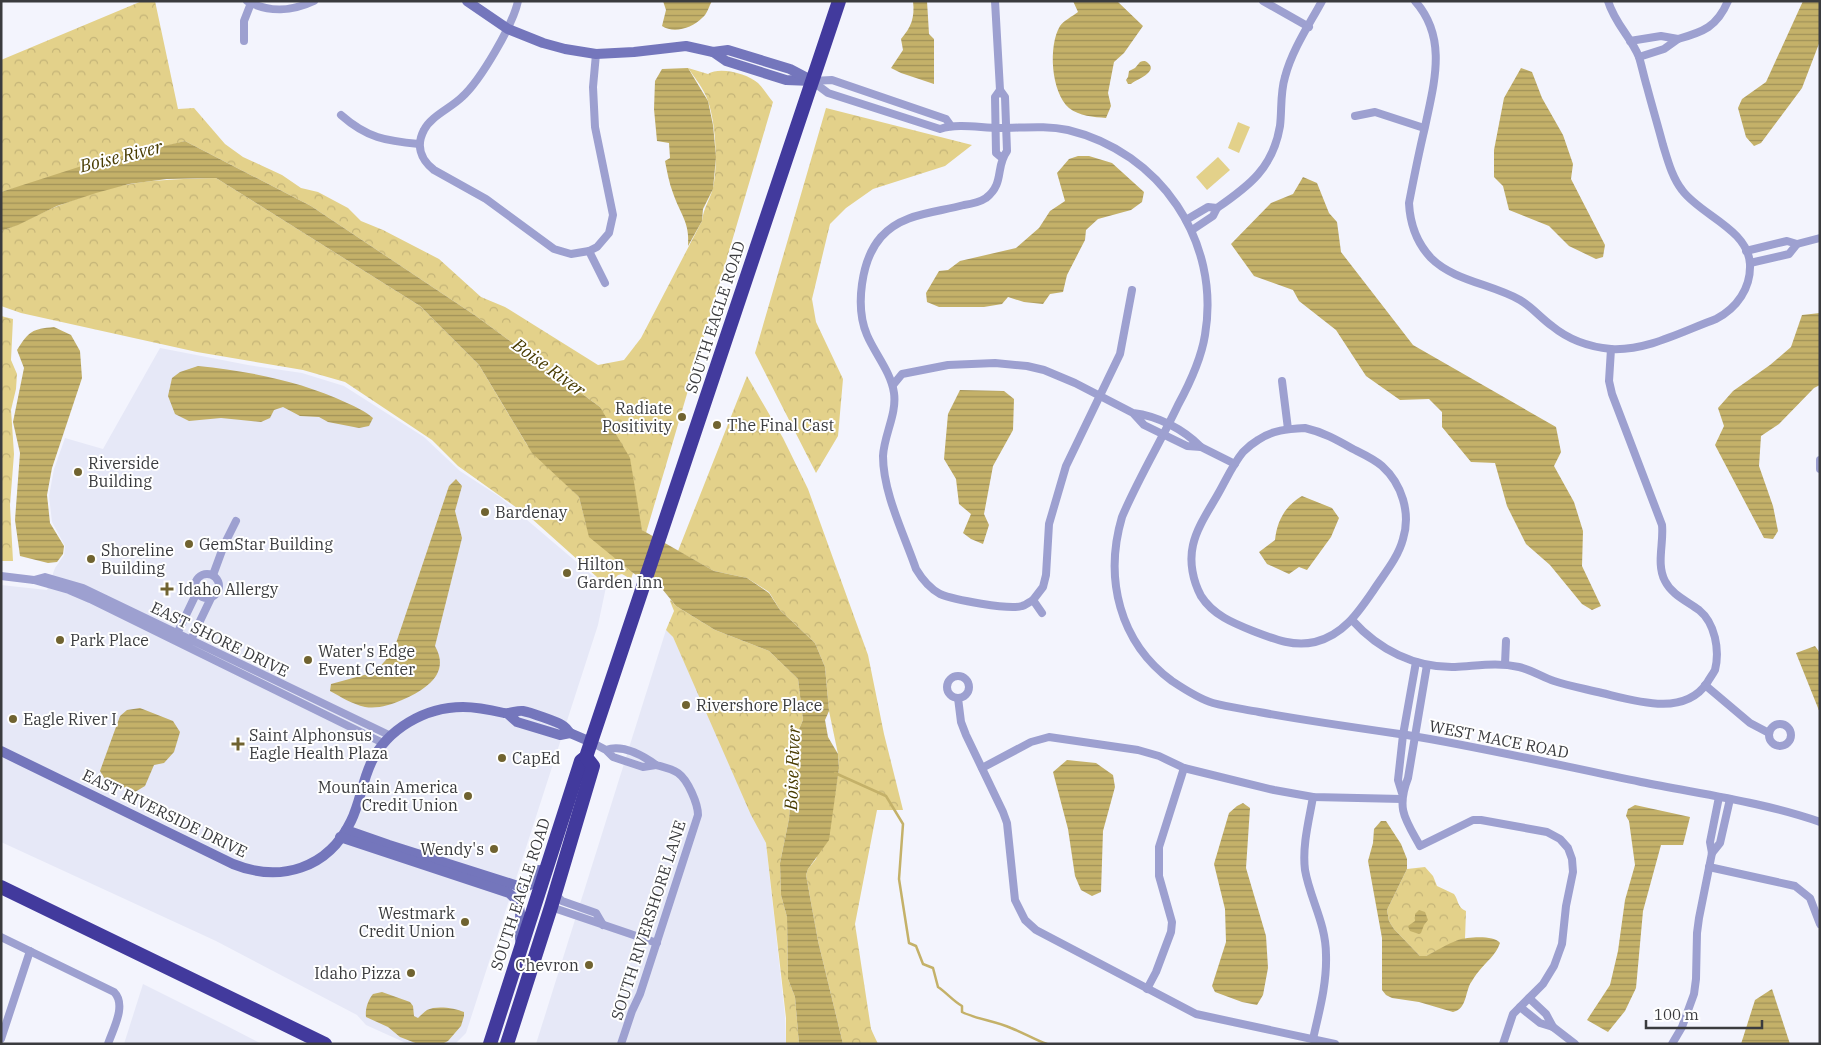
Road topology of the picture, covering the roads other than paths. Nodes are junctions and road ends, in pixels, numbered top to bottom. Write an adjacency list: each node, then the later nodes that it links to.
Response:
1 (314, 1): 11 (street)
2 (468, 1): 13 (street)
3 (518, 1): 13 (street)
4 (839, 1): 19 (highway, SOUTH EAGLE ROAD)
5 (995, 1): 20 (street)
6 (1263, 1): 12 (street)
7 (1322, 1): 12 (street)
8 (1415, 1): 26 (street)
9 (1608, 1): 16 (street)
10 (1728, 1): 14 (street)
11 (249, 2): 15 (street)
12 (1309, 26): 29 (street)
13 (508, 29): 17 (street); 27 (street)
14 (1678, 39): 16 (street); 18 (street)
15 (244, 41)
16 (1630, 41): 18 (street)
17 (596, 54): 19 (street); 34 (street)
18 (1639, 57): 35 (street)
19 (812, 81): 23 (street); 23 (street, WEST MACE ROAD); 73 (highway, SOUTH EAGLE ROAD)
20 (1000, 90): 24 (street); 25 (street)
21 (341, 114): 27 (street)
22 (1355, 116): 26 (street)
23 (951, 126): 24 (street, WEST MACE ROAD)
24 (996, 128): 25 (street, WEST MACE ROAD); 28 (street)
25 (1007, 128): 28 (street); 30 (street, WEST MACE ROAD)
26 (1424, 128): 39 (street)
27 (419, 144): 34 (street)
28 (1002, 158): 41 (street)
29 (1216, 208): 30 (street); 31 (street)
30 (1186, 220): 31 (street, WEST MACE ROAD)
31 (1192, 230): 44 (street, WEST MACE ROAD)
32 (1820, 238): 33 (street)
33 (1797, 244): 35 (street); 36 (street)
34 (589, 251): 37 (street)
35 (1746, 251): 36 (street)
36 (1750, 263): 39 (street)
37 (604, 283)
38 (1132, 290): 42 (street)
39 (1611, 349): 65 (street)
40 (1282, 381): 45 (street)
41 (893, 385): 42 (street); 56 (street)
42 (1100, 396): 43 (street); 56 (street)
43 (1133, 413): 44 (street); 46 (street)
44 (1169, 424): 46 (street, WEST MACE ROAD); 47 (street)
45 (1288, 428): 49 (street); 58 (street)
46 (1163, 436): 47 (street); 70 (street, WEST MACE ROAD)
47 (1201, 447): 49 (street)
48 (1820, 460): 50 (street)
49 (1235, 464): 58 (street)
50 (1820, 469)
51 (236, 521): 52 (street)
52 (213, 575): 54 (street); 55 (street)
53 (1, 576): 59 (street, EAST SHORE DRIVE)
54 (197, 592): 55 (street); 59 (street)
55 (211, 598): 61 (street)
56 (1032, 600): 57 (street)
57 (1042, 612)
58 (1352, 620): 62 (street)
59 (175, 636): 61 (street, EAST SHORE DRIVE)
60 (1506, 641): 63 (street)
61 (189, 643): 71 (street, EAST SHORE DRIVE); 74 (street, EAST SHORE DRIVE)
62 (1416, 662): 64 (street); 67 (street)
63 (1505, 664): 64 (street); 65 (street)
64 (1427, 665): 68 (street)
65 (1705, 685): 69 (street)
66 (958, 698): 77 (street)
67 (1409, 701): 68 (street); 70 (street)
68 (1421, 703): 72 (street)
69 (1769, 733)
70 (1403, 735): 72 (street, WEST MACE ROAD); 79 (street)
71 (391, 736): 73 (street, EAST RIVERSIDE DRIVE); 74 (street, EAST RIVERSIDE DRIVE)
72 (1415, 737): 79 (street); 81 (street, WEST MACE ROAD)
73 (591, 742): 76 (highway, SOUTH EAGLE ROAD); 94 (street, SOUTH RIVERSHORE LANE)
74 (383, 743): 84 (street, EAST RIVERSIDE DRIVE)
75 (1, 751): 84 (street, EAST RIVERSIDE DRIVE)
76 (586, 757): 86 (highway, SOUTH EAGLE ROAD); 89 (highway, SOUTH EAGLE ROAD)
77 (982, 768): 78 (street); 97 (street)
78 (1184, 768): 80 (street); 97 (street)
79 (1402, 796): 80 (street); 98 (street)
80 (1313, 797): 102 (street)
81 (1719, 797): 82 (street, WEST MACE ROAD); 85 (street)
82 (1730, 799): 83 (street, WEST MACE ROAD); 85 (street)
83 (1820, 822)
84 (343, 834): 86 (street); 95 (street)
85 (1712, 854): 87 (street)
86 (551, 856): 90 (highway); 95 (highway, SOUTH EAGLE ROAD)
87 (1709, 867): 91 (street); 111 (street)
88 (1, 886): 104 (highway)
89 (557, 887): 90 (highway, SOUTH EAGLE ROAD); 92 (street)
90 (551, 907): 92 (street); 106 (highway, SOUTH EAGLE ROAD)
91 (1820, 924)
92 (603, 925): 94 (street)
93 (1, 938): 96 (street)
94 (657, 943): 107 (street, SOUTH RIVERSHORE LANE)
95 (521, 945): 105 (highway, SOUTH EAGLE ROAD)
96 (30, 951): 101 (street); 103 (street)
97 (1147, 989): 102 (street)
98 (1529, 998): 99 (street); 100 (street)
99 (1520, 1007): 100 (street); 109 (street)
100 (1553, 1027): 110 (street)
101 (1, 1039)
102 (1313, 1039): 108 (street)
103 (108, 1044)
104 (324, 1044)
105 (490, 1044)
106 (507, 1044)
107 (621, 1044)
108 (1335, 1044)
109 (1503, 1044)
110 (1575, 1044)
111 (1672, 1044)

